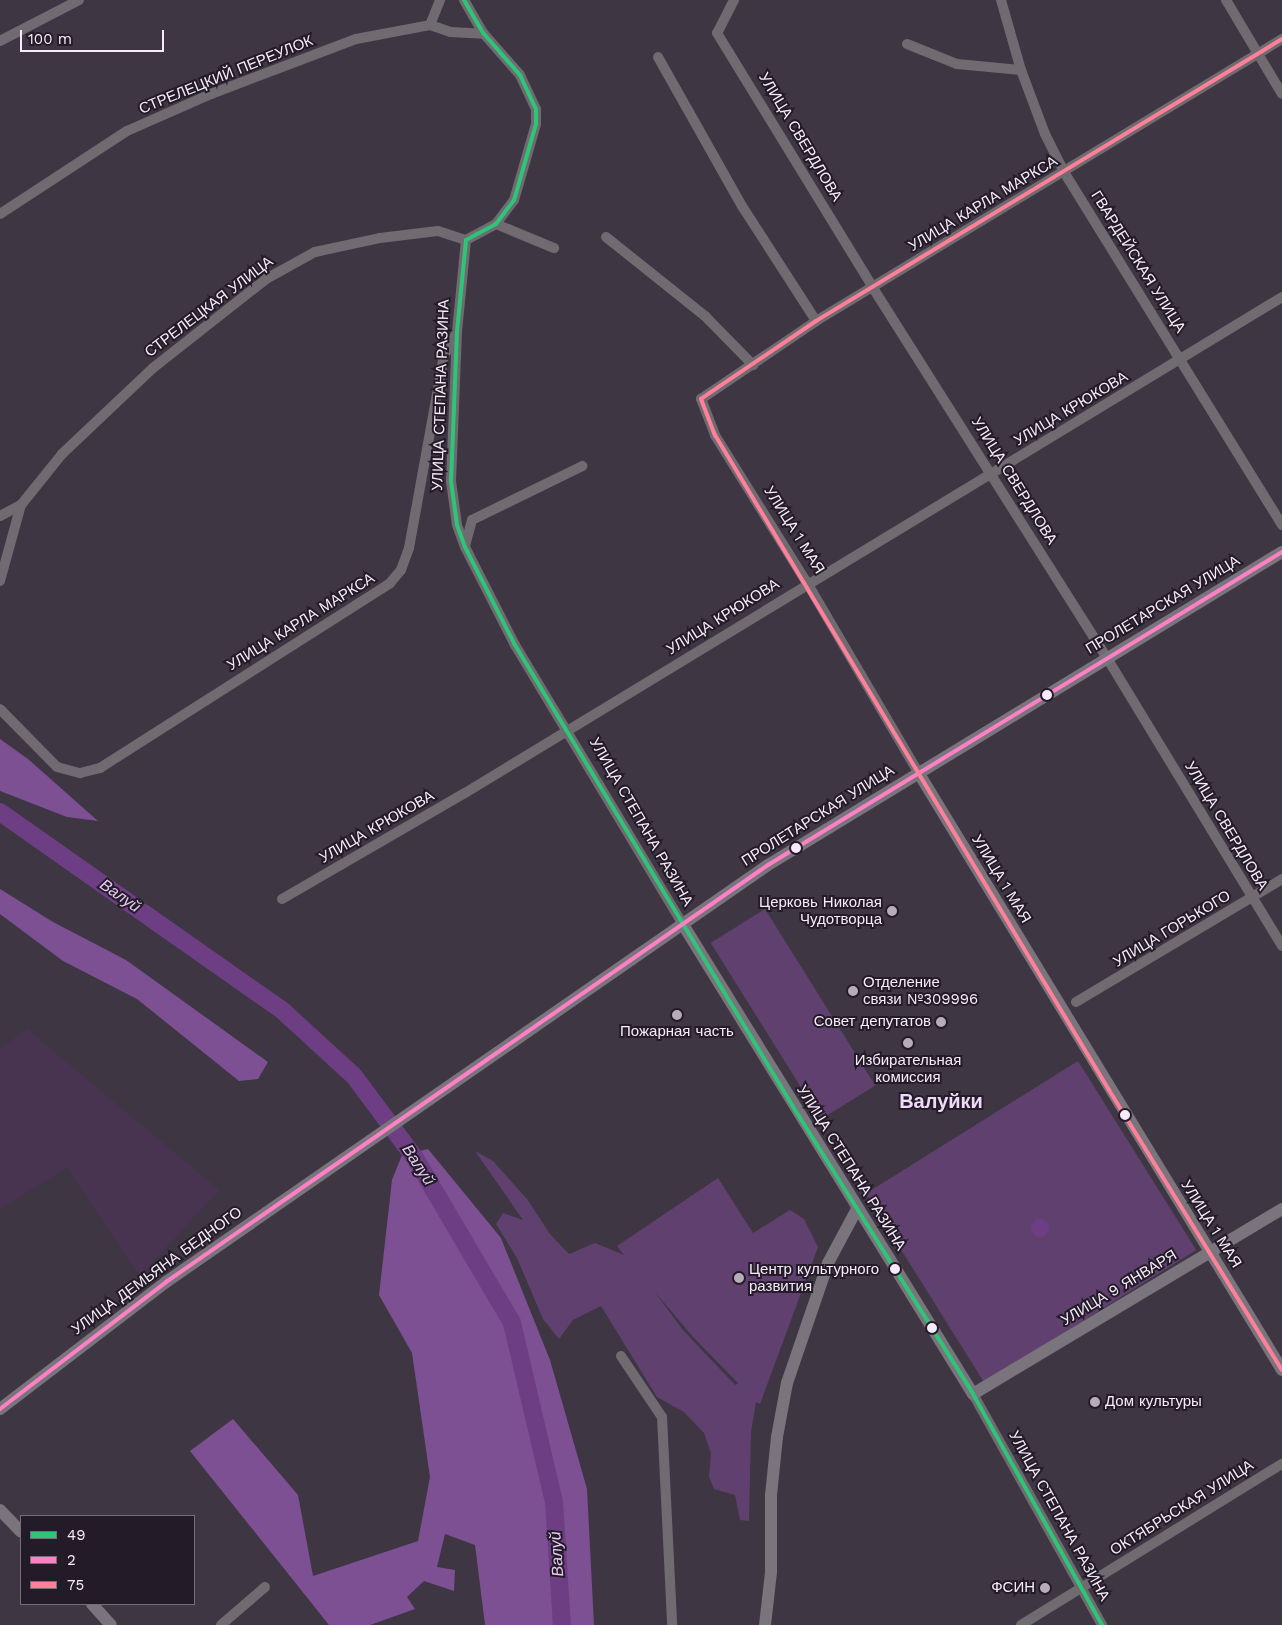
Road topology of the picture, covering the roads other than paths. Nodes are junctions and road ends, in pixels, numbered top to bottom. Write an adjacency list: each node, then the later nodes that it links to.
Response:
1 (440, 0): 7 (street)
2 (464, 0): 8 (street)
3 (734, 0): 22 (street, УЛИЦА СВЕРДЛОВА)
4 (1001, 0): 14 (street, ГВАРДЕЙСКАЯ УЛИЦА)
5 (1226, 0): 12 (street)
6 (74, 1): 10 (street)
7 (430, 25): 8 (street, СТРЕЛЕЦКИЙ ПЕРЕУЛОК); 17 (street, СТРЕЛЕЦКИЙ ПЕРЕУЛОК)
8 (484, 34): 18 (street)
9 (1282, 39): 12 (street, УЛИЦА КАРЛА МАРКСА)
10 (0, 41)
11 (907, 44): 14 (street)
12 (1258, 54): 15 (street); 16 (street, УЛИЦА КАРЛА МАРКСА)
13 (658, 56): 24 (street)
14 (1021, 70): 16 (street, ГВАРДЕЙСКАЯ УЛИЦА)
15 (1282, 94)
16 (1064, 172): 22 (street, УЛИЦА КАРЛА МАРКСА); 26 (street, ГВАРДЕЙСКАЯ УЛИЦА)
17 (0, 214)
18 (496, 224): 20 (street); 21 (street)
19 (606, 237): 27 (street)
20 (466, 240): 25 (street, УЛИЦА СТЕПАНА РАЗИНА); 31 (street, СТРЕЛЕЦКАЯ УЛИЦА)
21 (554, 248)
22 (873, 288): 24 (street, УЛИЦА КАРЛА МАРКСА); 30 (street, УЛИЦА СВЕРДЛОВА)
23 (1282, 297): 26 (street, УЛИЦА КРЮКОВА)
24 (816, 322): 27 (street, УЛИЦА КАРЛА МАРКСА)
25 (457, 332): 34 (street, УЛИЦА СТЕПАНА РАЗИНА); 39 (street, УЛИЦА КАРЛА МАРКСА)
26 (1182, 359): 30 (street, УЛИЦА КРЮКОВА); 33 (street, ГВАРДЕЙСКАЯ УЛИЦА)
27 (754, 365): 28 (street, УЛИЦА КАРЛА МАРКСА)
28 (701, 399): 37 (street, УЛИЦА 1 МАЯ)
29 (582, 466): 34 (street)
30 (992, 474): 37 (street, УЛИЦА КРЮКОВА); 38 (street, УЛИЦА СВЕРДЛОВА)
31 (21, 506): 32 (street); 36 (street)
32 (0, 516)
33 (1282, 525)
34 (465, 547): 40 (street, УЛИЦА СТЕПАНА РАЗИНА)
35 (1282, 552): 38 (main road, ПРОЛЕТАРСКАЯ УЛИЦА)
36 (0, 581)
37 (807, 583): 40 (street, УЛИЦА КРЮКОВА); 41 (street, УЛИЦА 1 МАЯ)
38 (1107, 658): 41 (main road, ПРОЛЕТАРСКАЯ УЛИЦА); 43 (street, УЛИЦА СВЕРДЛОВА)
39 (0, 709)
40 (568, 730): 44 (street, УЛИЦА КРЮКОВА); 45 (street, УЛИЦА СТЕПАНА РАЗИНА)
41 (918, 772): 45 (main road, ПРОЛЕТАРСКАЯ УЛИЦА); 51 (main road, УЛИЦА 1 МАЯ)
42 (1282, 879): 43 (street, УЛИЦА ГОРЬКОГО)
43 (1253, 898): 46 (street, УЛИЦА СВЕРДЛОВА); 47 (street, УЛИЦА ГОРЬКОГО)
44 (282, 899)
45 (682, 923): 48 (main road, ПРОЛЕТАРСКАЯ УЛИЦА); 49 (main road, УЛИЦА СТЕПАНА РАЗИНА)
46 (1282, 946)
47 (1076, 1002)
48 (435, 1096): 55 (main road, УЛИЦА ДЕМЬЯНА БЕДНОГО)
49 (857, 1209): 54 (main road, УЛИЦА СТЕПАНА РАЗИНА); 65 (main road)
50 (1282, 1209): 51 (main road, УЛИЦА 9 ЯНВАРЯ)
51 (1210, 1252): 53 (main road, УЛИЦА 1 МАЯ); 54 (main road, УЛИЦА 9 ЯНВАРЯ)
52 (621, 1356): 64 (street)
53 (1282, 1370)
54 (973, 1394): 60 (street, УЛИЦА СТЕПАНА РАЗИНА)
55 (0, 1409)
56 (1282, 1464): 60 (street, ОКТЯБРЬСКАЯ УЛИЦА)
57 (0, 1510): 58 (main road)
58 (20, 1531)
59 (265, 1587): 63 (street)
60 (1080, 1589): 66 (street, ОКТЯБРЬСКАЯ УЛИЦА); 67 (street, УЛИЦА СТЕПАНА РАЗИНА)
61 (93, 1605): 62 (main road)
62 (111, 1625)
63 (221, 1625)
64 (672, 1625)
65 (765, 1625)
66 (1021, 1625)
67 (1102, 1625)

